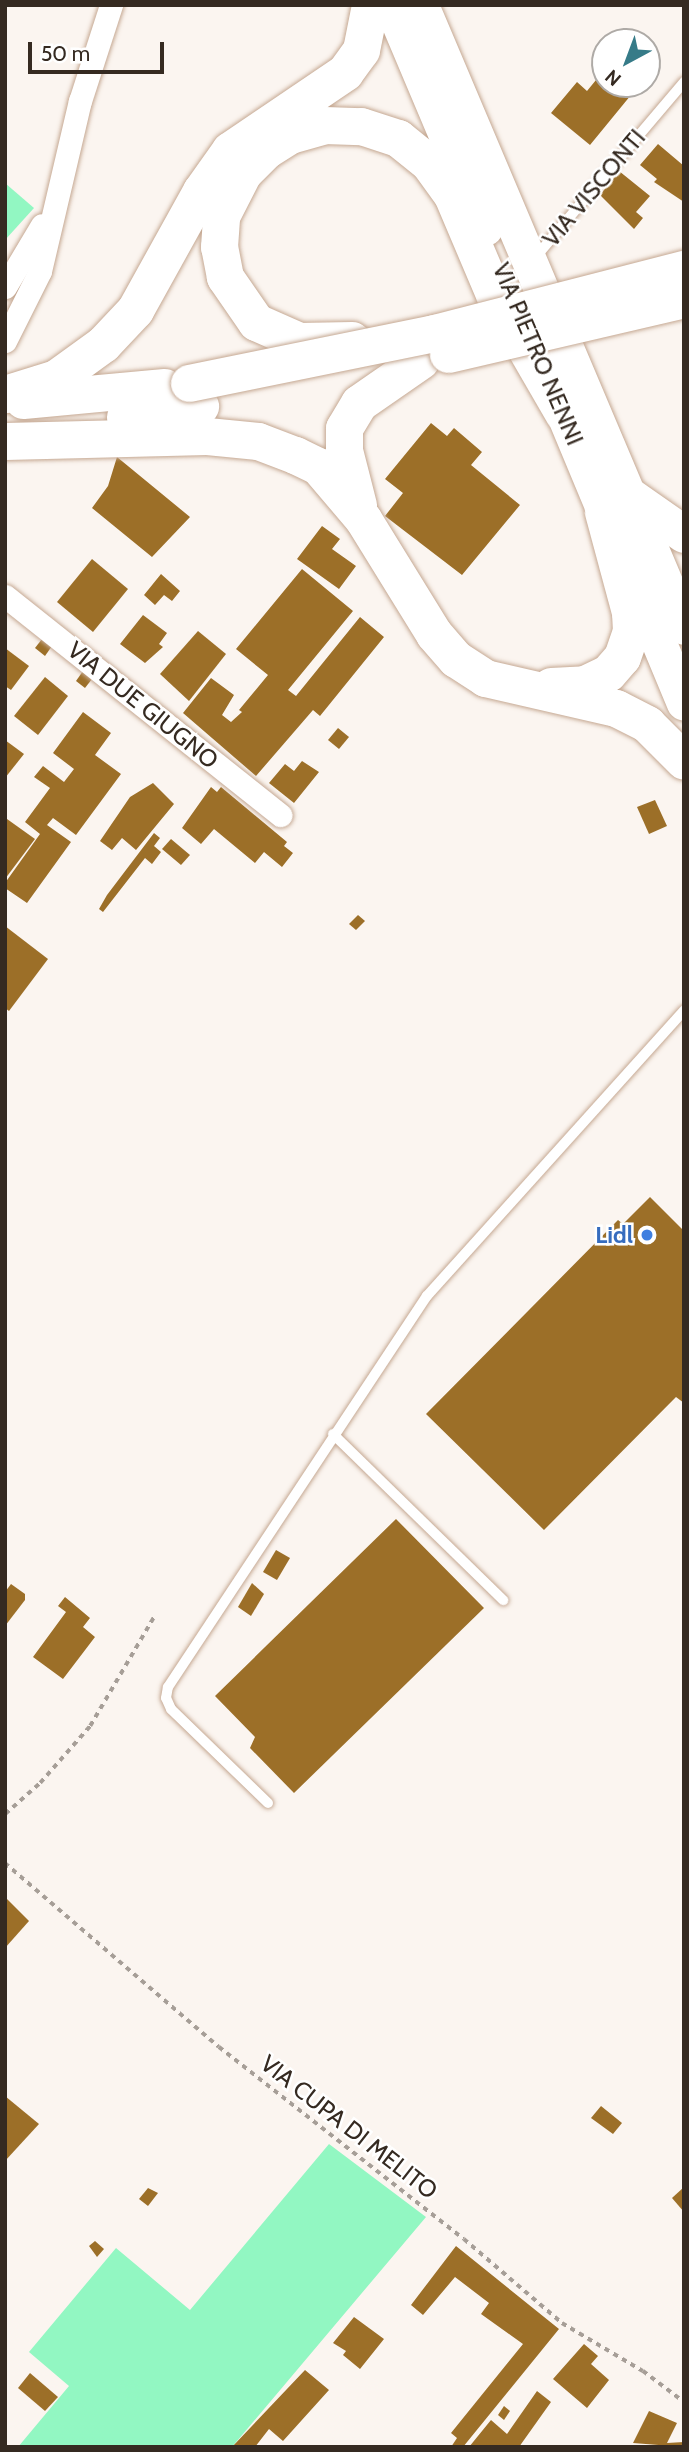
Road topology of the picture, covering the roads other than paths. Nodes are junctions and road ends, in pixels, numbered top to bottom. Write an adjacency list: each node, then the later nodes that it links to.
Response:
1 (111, 5): 6 (street)
2 (370, 5): 7 (highway)
3 (391, 5): 16 (main road, VIA PIETRO NENNI)
4 (422, 5): 8 (main road, VIA PIETRO NENNI)
5 (684, 82): 8 (lane, VIA VISCONTI)
6 (57, 190): 10 (street); 12 (street)
7 (216, 191): 13 (highway, bridge); 14 (highway); 16 (highway)
8 (531, 262): 19 (main road, VIA PIETRO NENNI)
9 (684, 269): 13 (highway, bridge)
10 (5, 287)
11 (684, 299): 13 (highway, bridge)
12 (5, 341)
13 (428, 347): 15 (highway, bridge); 17 (highway); 20 (highway)
14 (5, 394)
15 (5, 400)
16 (563, 413): 19 (main road, VIA PIETRO NENNI)
17 (5, 427)
18 (5, 441): 20 (highway)
19 (616, 503): 21 (highway); 23 (main road, VIA PIETRO NENNI); 24 (highway); 25 (main road, VIA PIETRO NENNI)
20 (363, 519): 24 (highway)
21 (684, 534)
22 (5, 596): 27 (street, VIA DUE GIUGNO)
23 (684, 627)
24 (511, 686): 26 (highway)
25 (684, 703)
26 (684, 761)
27 (280, 815)
28 (684, 1011): 29 (lane)
29 (333, 1434): 30 (lane); 31 (lane)
30 (503, 1600)
31 (268, 1803)

